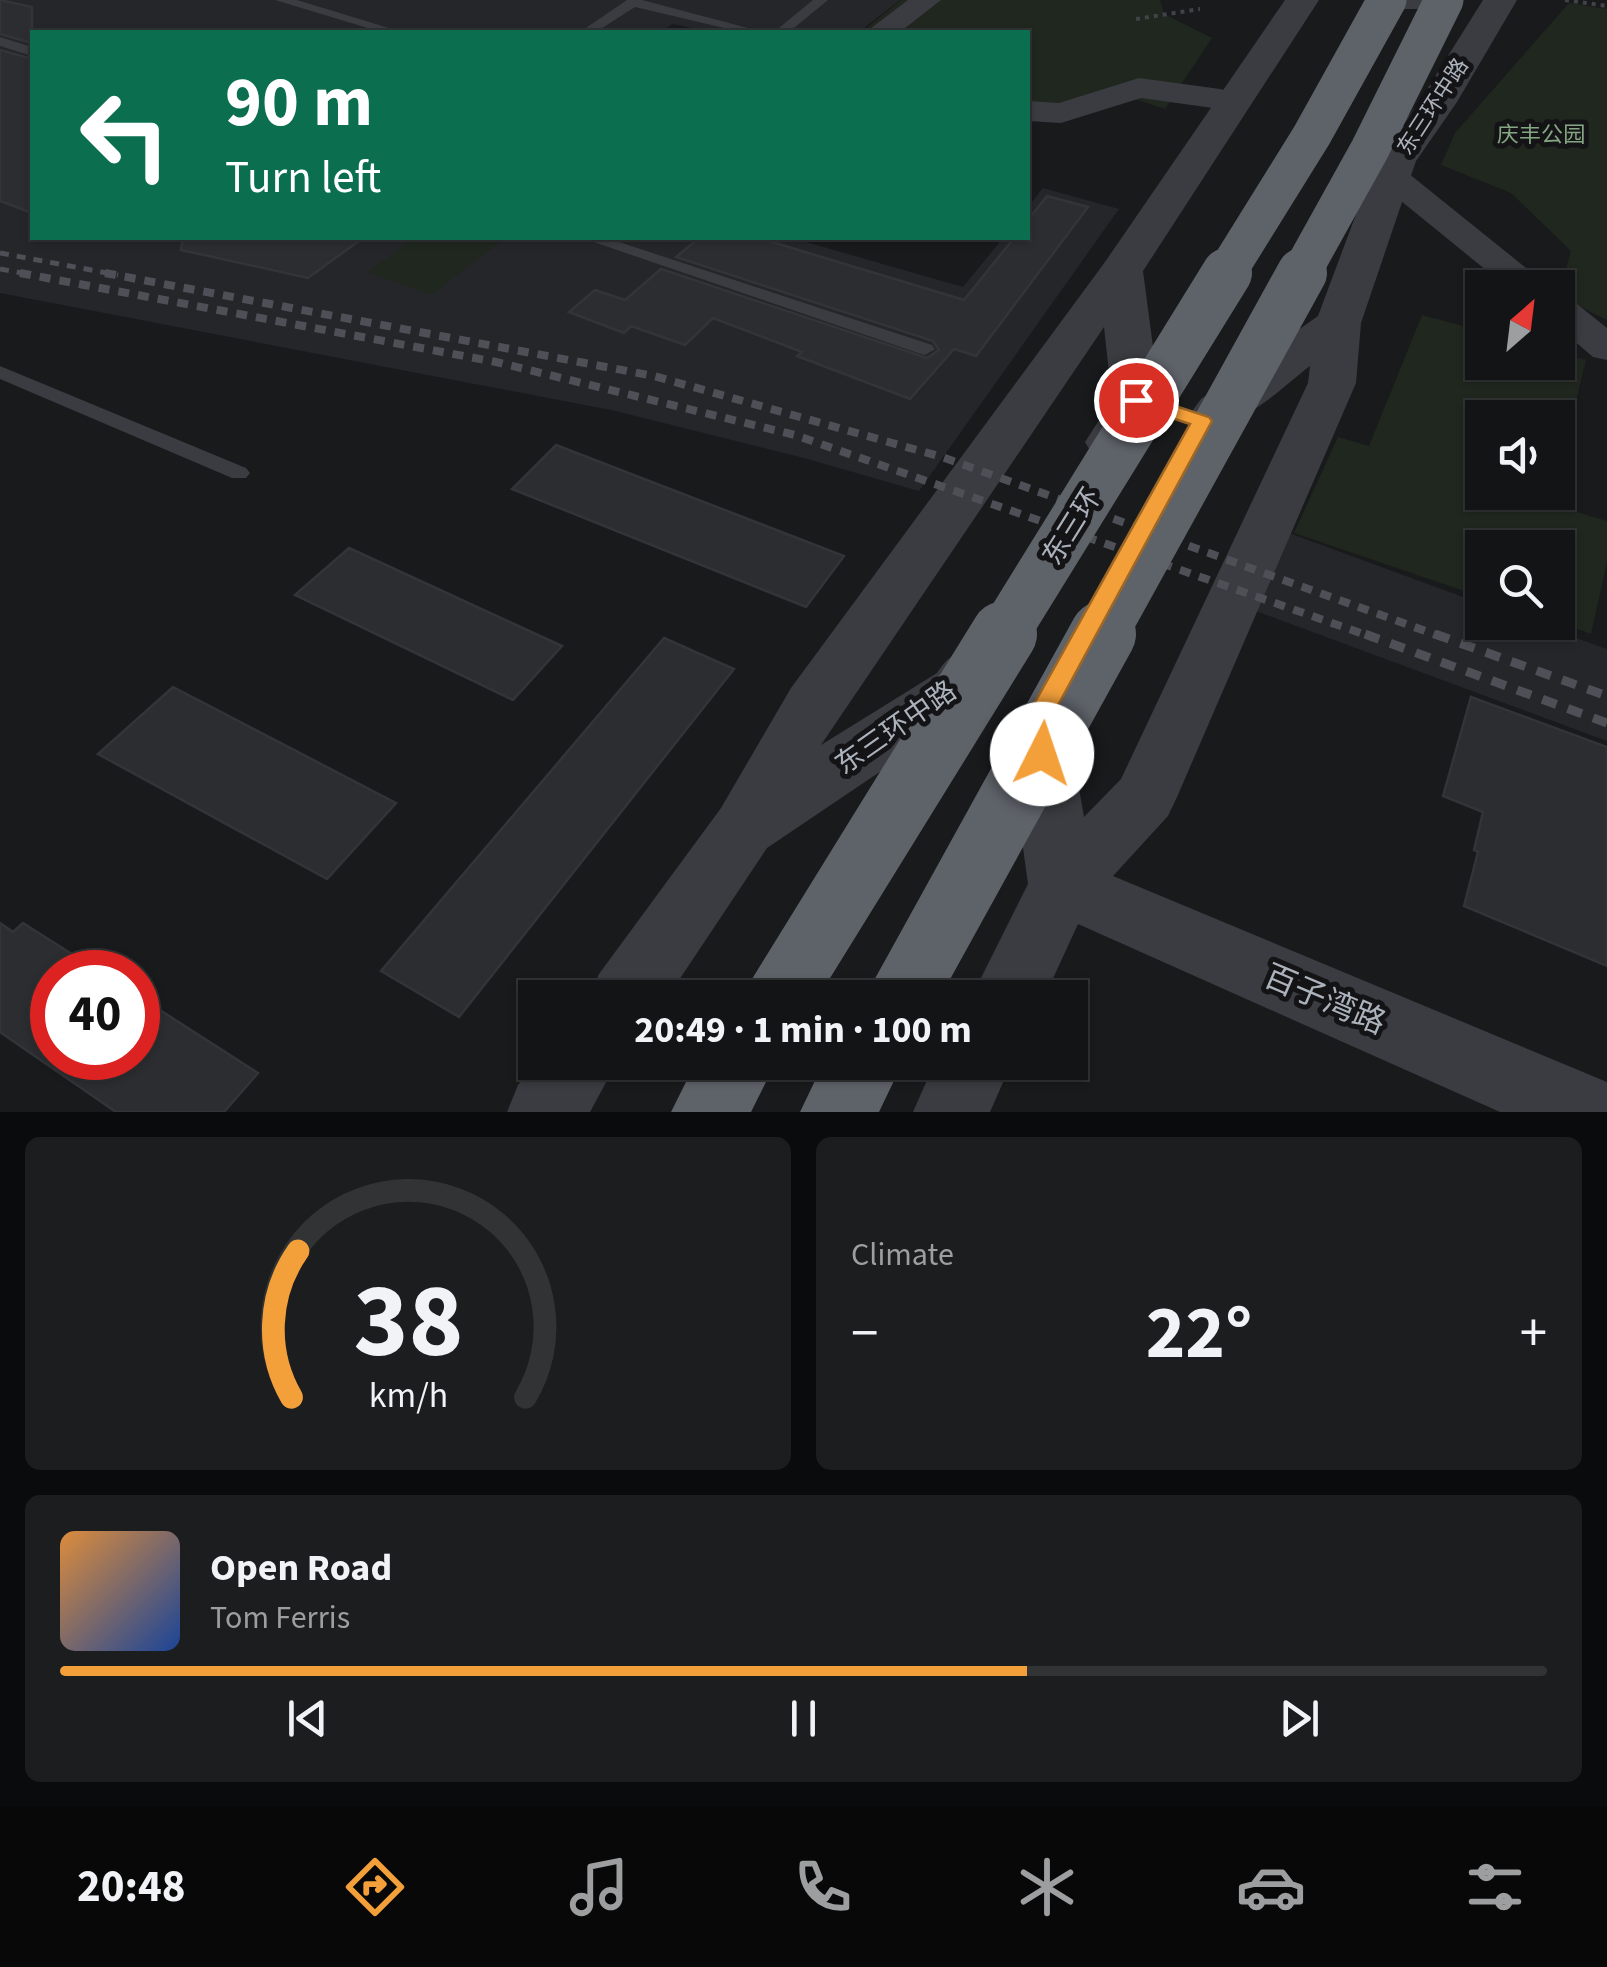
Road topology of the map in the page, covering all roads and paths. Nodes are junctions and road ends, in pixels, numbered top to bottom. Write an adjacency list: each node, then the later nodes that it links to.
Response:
1 (282, 0): 10 (lane)
2 (822, 0): 13 (lane)
3 (927, 0): 14 (street)
4 (1565, 0): 7 (path)
5 (1310, 1): 22 (street, 东三环中路)
6 (1440, 5): 19 (street, 东三环中路); 36 (highway, 东三环, bridge); 37 (highway, bridge)
7 (1607, 6)
8 (1200, 9): 9 (path)
9 (1136, 19)
10 (388, 30)
11 (590, 30): 12 (lane)
12 (748, 30)
13 (784, 30)
14 (885, 30)
15 (0, 42): 16 (lane)
16 (30, 51)
17 (1220, 99): 18 (street)
18 (1030, 111)
19 (1391, 176): 21 (street); 24 (street, 东三环中路)
20 (597, 240): 25 (lane)
21 (1509, 270)
22 (1121, 271): 28 (street); 33 (street, 东三环中路)
23 (1575, 322): 26 (street)
24 (1338, 323): 29 (street); 34 (street, 东三环中路)
25 (925, 348)
26 (1607, 348)
27 (0, 372): 30 (lane)
28 (1136, 400): 29 (street); 31 (street, 东三环中路)
29 (1202, 421): 32 (street)
30 (239, 473)
31 (958, 690): 32 (street); 33 (street, 东三环中路)
32 (1037, 722): 34 (street)
33 (744, 828): 35 (street, 东三环中路)
34 (1062, 885): 38 (street, 东三环中路); 47 (street, 百子湾路)
35 (638, 980)
36 (790, 980)
37 (912, 980)
38 (1016, 980)
39 (567, 1080): 43 (street)
40 (728, 1080): 44 (highway)
41 (856, 1080): 45 (highway)
42 (966, 1080): 46 (street)
43 (545, 1112)
44 (708, 1112)
45 (838, 1112)
46 (951, 1112)
47 (1587, 1112)

